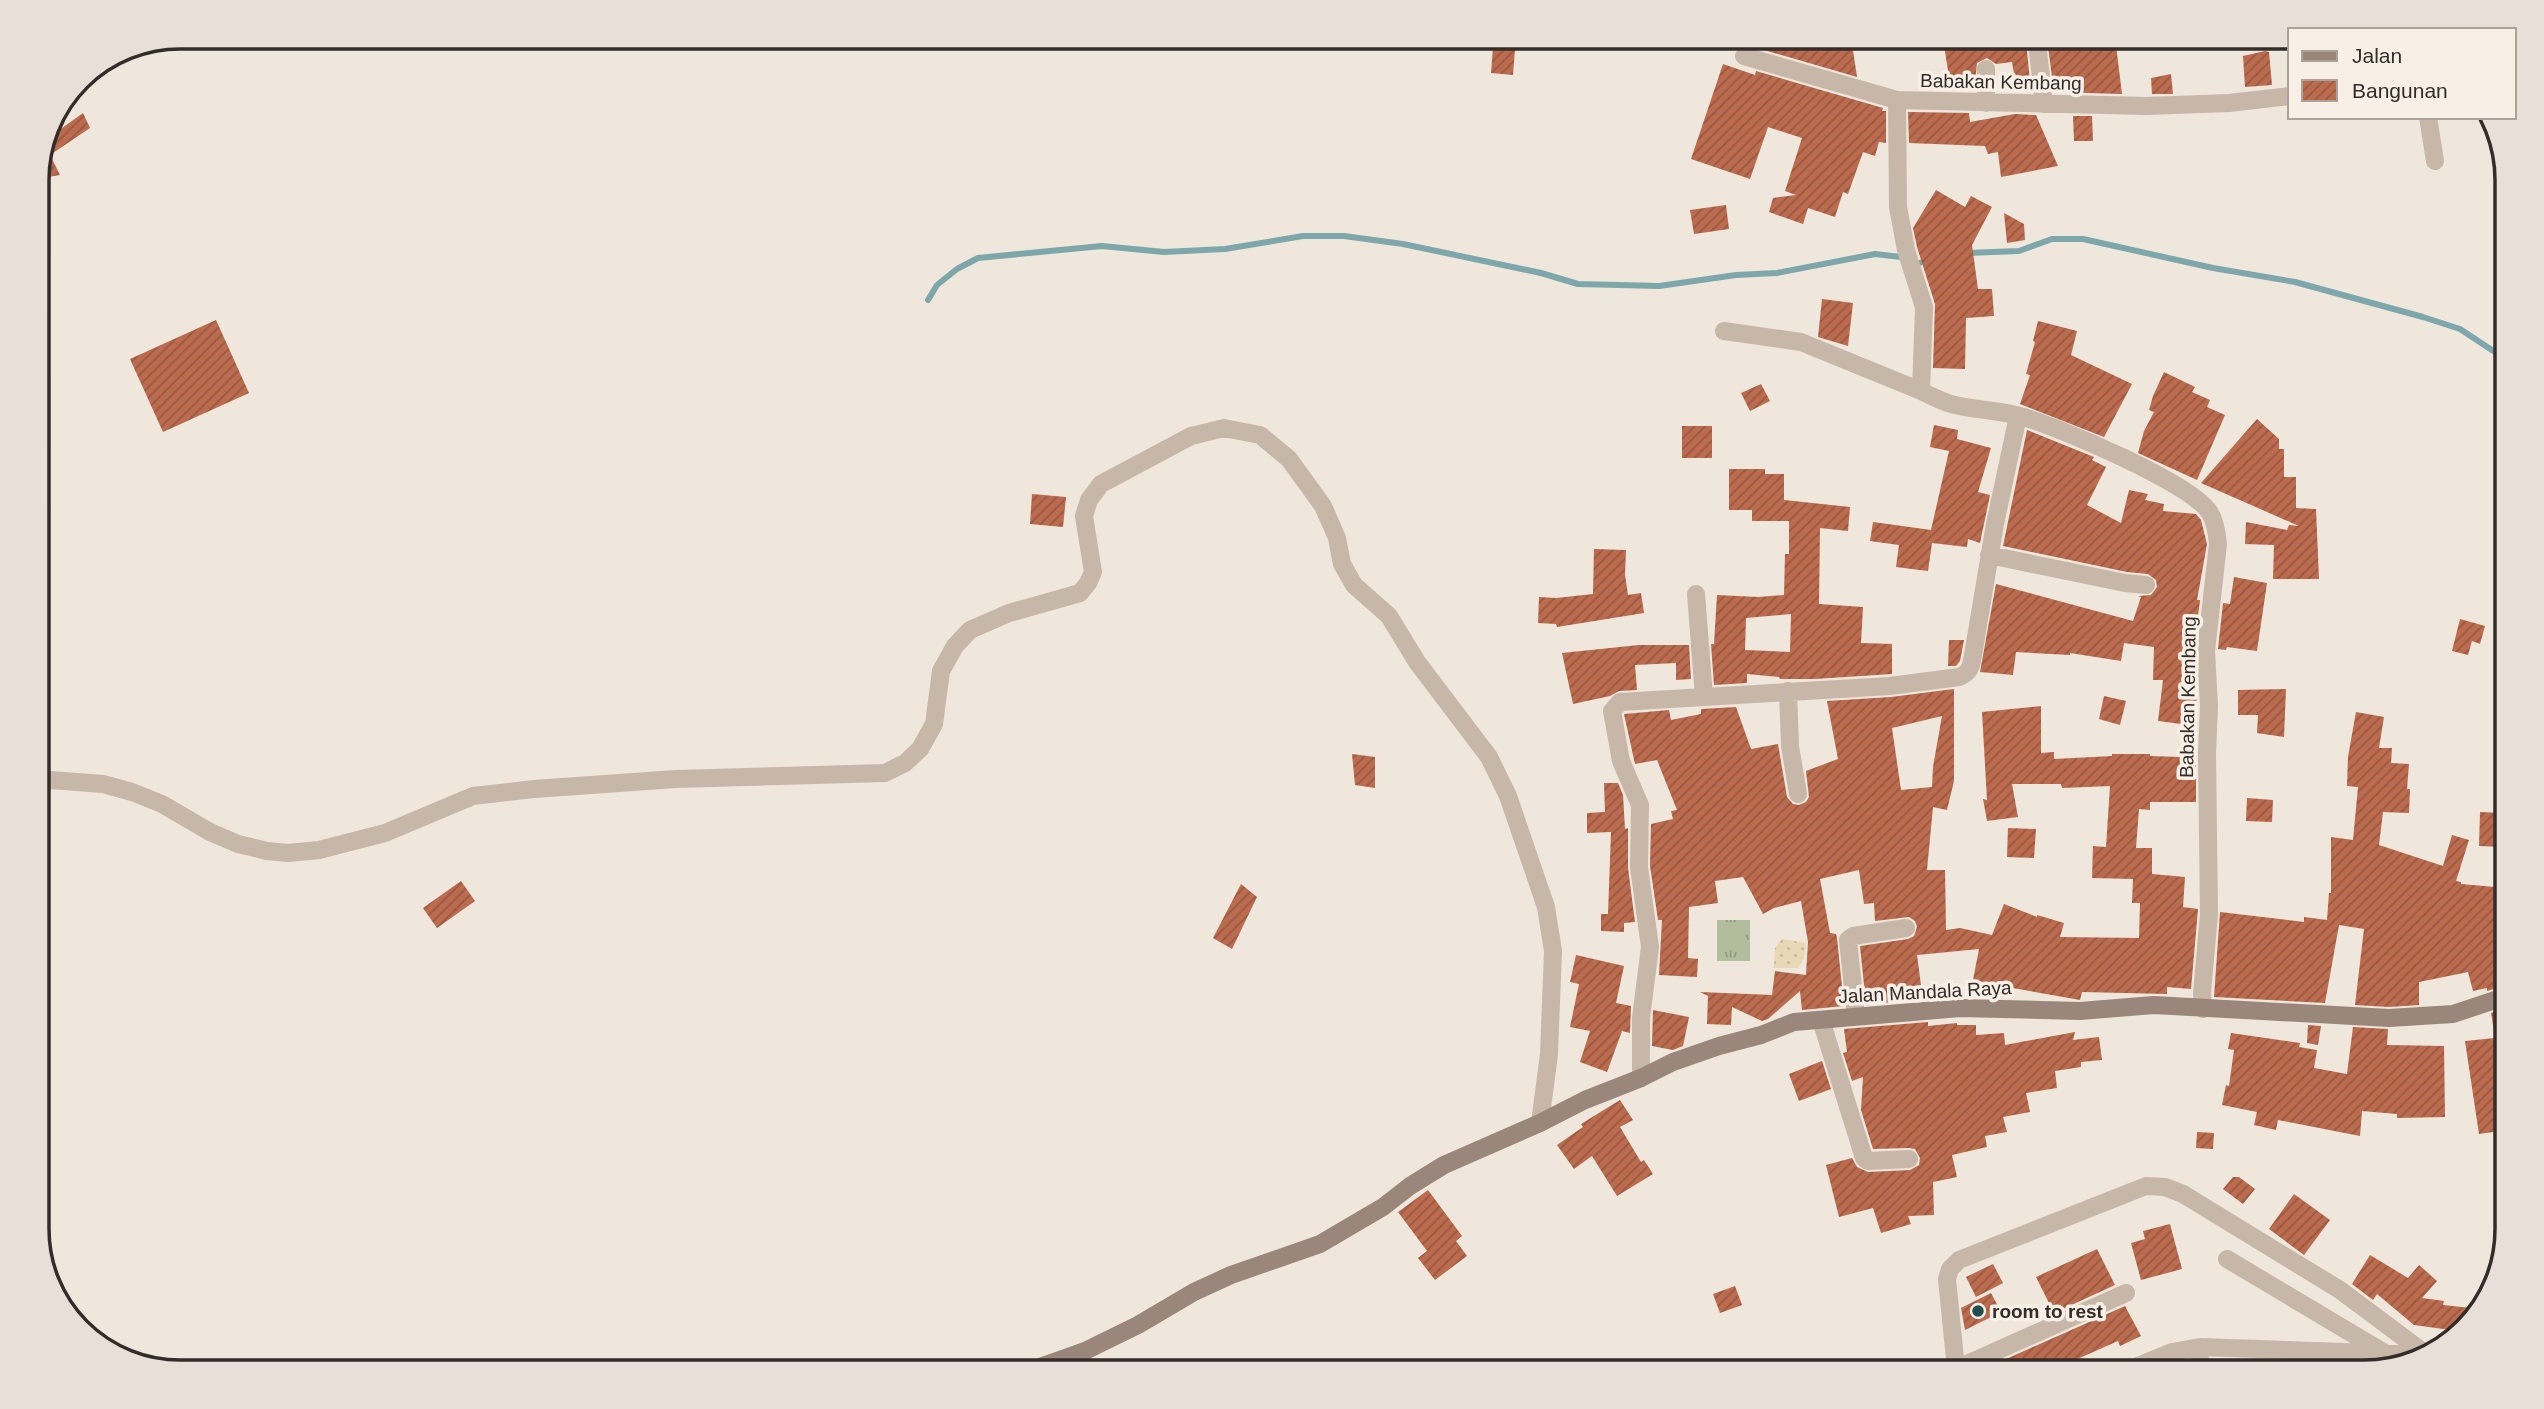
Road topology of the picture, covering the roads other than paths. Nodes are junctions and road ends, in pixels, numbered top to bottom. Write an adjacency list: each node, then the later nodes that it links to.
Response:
1 (2038, 49): 7 (street)
2 (1744, 57): 5 (street)
3 (1986, 69): 6 (street)
4 (2288, 96): 7 (street, Babakan Kembang)
5 (1897, 100): 6 (street, Babakan Kembang); 11 (street, Babakan Kembang)
6 (1986, 103): 7 (street, Babakan Kembang)
7 (2045, 104)
8 (2428, 119): 9 (street)
9 (2435, 161)
10 (1724, 331): 11 (street)
11 (1921, 391): 12 (street, Babakan Kembang)
12 (2018, 416): 13 (street); 22 (street, Babakan Kembang)
13 (1989, 555): 14 (street); 16 (street)
14 (2146, 585)
15 (1696, 594): 17 (street)
16 (1788, 691): 17 (street); 19 (street)
17 (1704, 697): 25 (street)
18 (49, 780): 26 (street)
19 (1798, 794)
20 (1906, 928): 23 (street)
21 (2495, 1000): 22 (street, Jalan Mandala Raya)
22 (2203, 1009): 23 (street, Jalan Mandala Raya)
23 (1856, 1016): 24 (street, Jalan Mandala Raya)
24 (1821, 1020): 25 (street, Jalan Mandala Raya); 27 (street)
25 (1642, 1078): 26 (street, Jalan Mandala Raya)
26 (1540, 1123): 35 (street, Jalan Mandala Raya)
27 (1909, 1159)
28 (2227, 1259): 33 (street)
29 (2126, 1293): 37 (street)
30 (2200, 1348): 32 (street); 38 (street); 39 (street)
31 (2418, 1348): 36 (street)
32 (2319, 1351): 33 (street); 40 (street)
33 (2386, 1354): 34 (street)
34 (2402, 1354)
35 (1060, 1360)
36 (1956, 1360)
37 (1979, 1360)
38 (2152, 1360)
39 (2200, 1360)
40 (2319, 1360)

